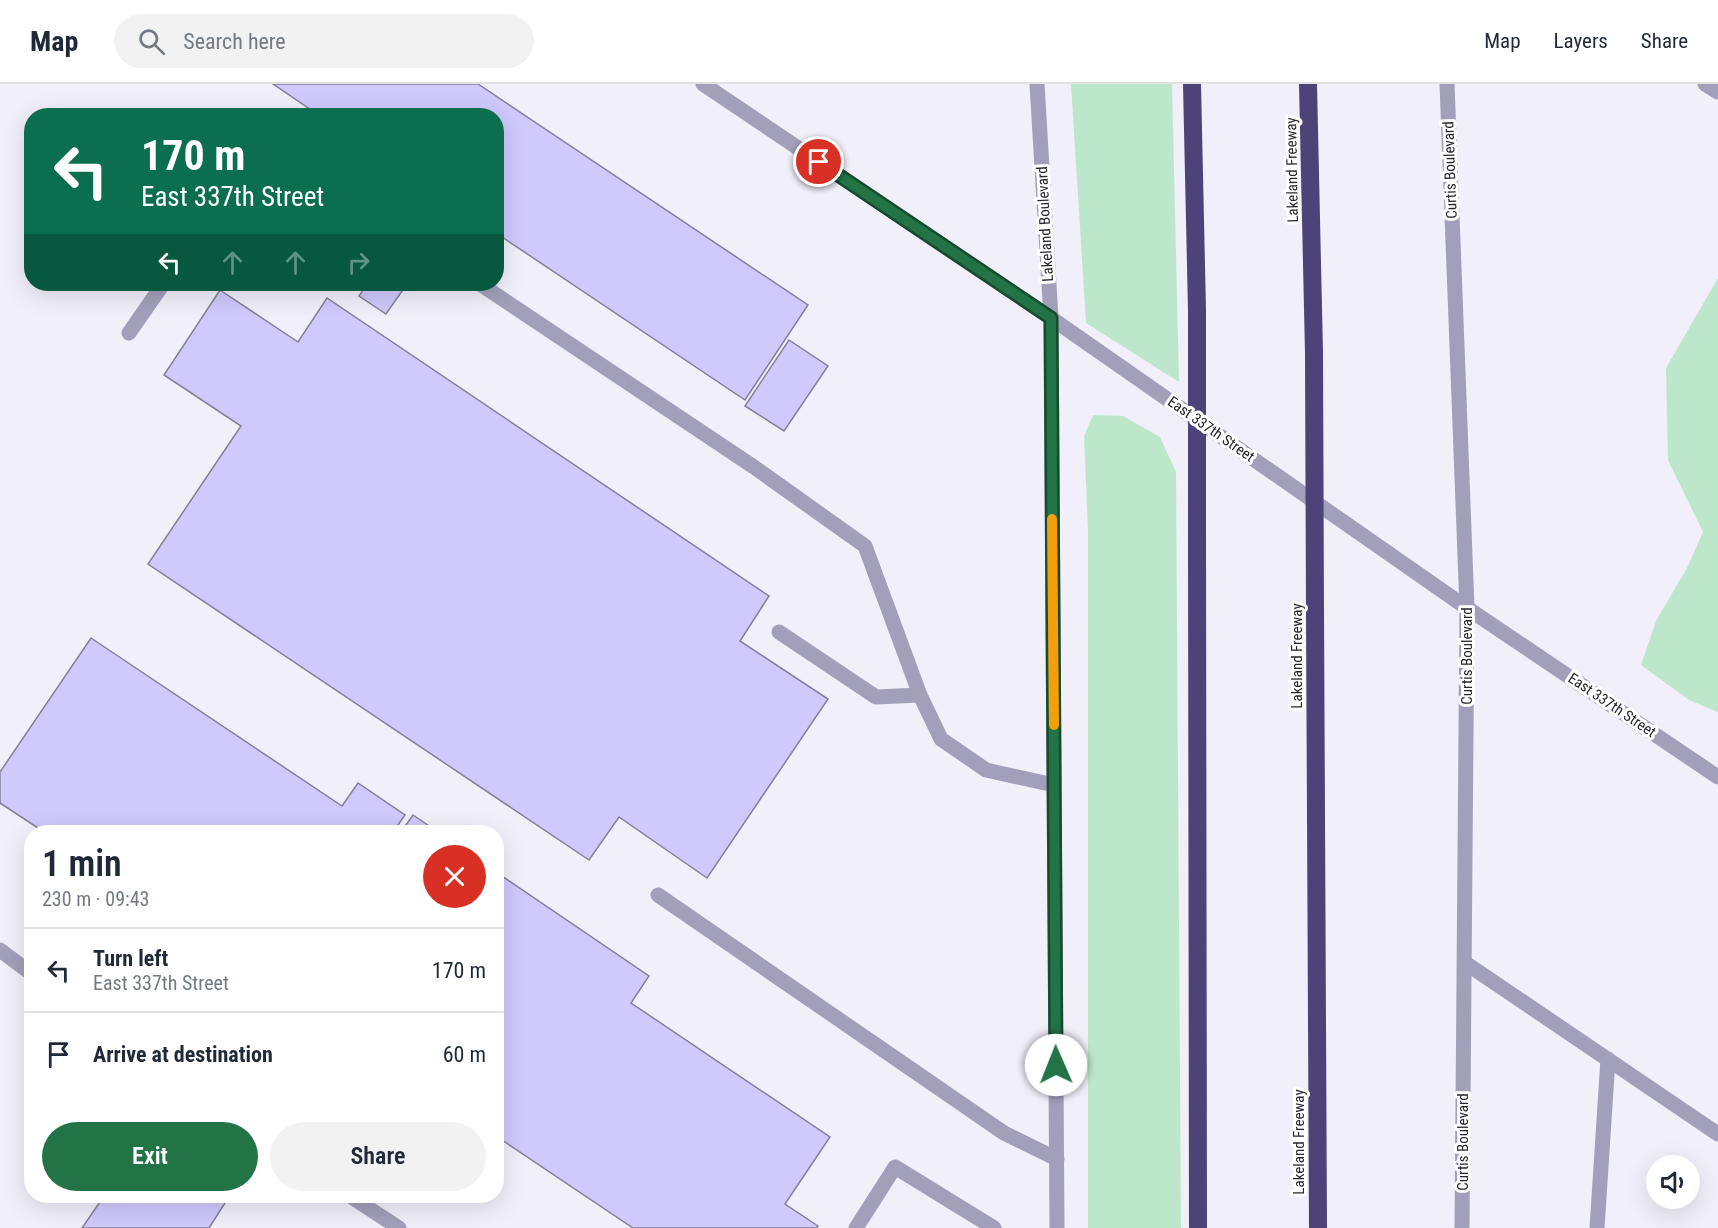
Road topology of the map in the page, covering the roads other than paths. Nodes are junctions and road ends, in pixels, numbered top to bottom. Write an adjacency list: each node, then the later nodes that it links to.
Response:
1 (703, 84): 10 (street, East 337th Street)
2 (1037, 84): 10 (street, Lakeland Boulevard)
3 (1192, 84): 29 (highway, bridge)
4 (1308, 84): 30 (highway, Lakeland Freeway, bridge)
5 (1447, 84): 12 (street, Curtis Boulevard)
6 (1705, 84): 7 (street)
7 (1718, 92)
8 (158, 291): 11 (street)
9 (491, 291): 14 (street)
10 (1051, 318): 12 (street, East 337th Street); 16 (street, Lakeland Boulevard)
11 (129, 333)
12 (1467, 608): 15 (street, East 337th Street); 19 (street, Curtis Boulevard)
13 (779, 632): 14 (street)
14 (920, 695): 16 (street)
15 (1718, 777)
16 (1054, 785): 23 (street, Lakeland Boulevard)
17 (658, 895): 23 (street)
18 (0, 950): 20 (street)
19 (1464, 962): 21 (street); 31 (street, Curtis Boulevard)
20 (24, 968)
21 (1608, 1059): 22 (street); 32 (street)
22 (1718, 1134)
23 (1057, 1159): 28 (street, Lakeland Boulevard)
24 (362, 1203): 25 (street)
25 (399, 1228)
26 (856, 1228): 27 (street)
27 (994, 1228)
28 (1057, 1228)
29 (1198, 1228)
30 (1317, 1228)
31 (1462, 1228)
32 (1598, 1228)

